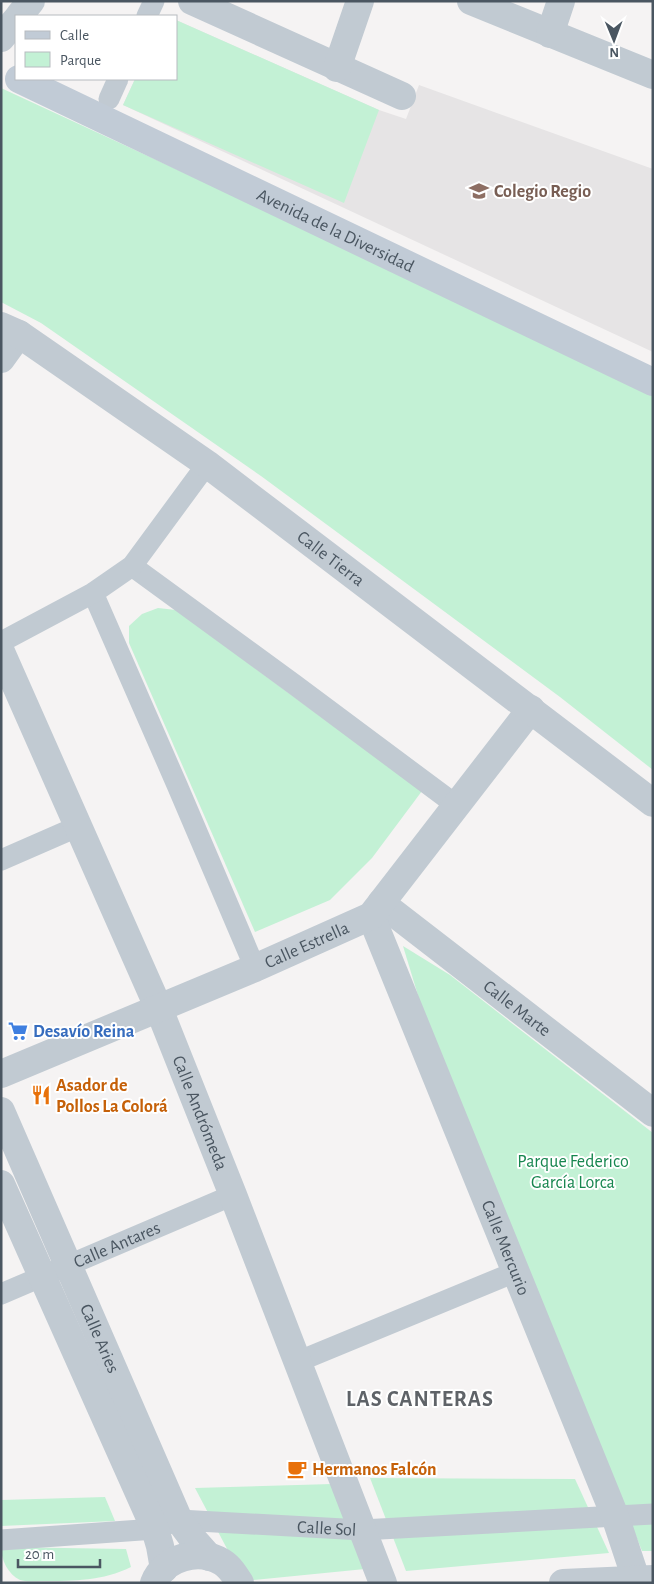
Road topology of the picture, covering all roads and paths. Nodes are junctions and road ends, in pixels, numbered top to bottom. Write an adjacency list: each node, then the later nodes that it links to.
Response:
1 (32, 1): 7 (street)
2 (154, 1): 8 (street)
3 (192, 1): 12 (street)
4 (360, 1): 12 (street)
5 (471, 1): 10 (street)
6 (561, 1): 10 (street)
7 (20, 15)
8 (147, 15)
9 (15, 21): 11 (street)
10 (550, 34): 14 (street)
11 (1, 38)
12 (337, 68): 18 (street)
13 (1, 70): 15 (main road, Avenida de la Diversidad)
14 (653, 75)
15 (15, 77)
16 (22, 80): 22 (main road, Avenida de la Diversidad)
17 (118, 80): 19 (street)
18 (402, 96)
19 (109, 99)
20 (10, 330): 21 (street); 23 (street, Calle Tierra)
21 (1, 359)
22 (653, 382)
23 (207, 464): 24 (street); 28 (street, Calle Tierra)
24 (132, 566): 25 (street); 30 (street)
25 (93, 593): 26 (street); 34 (street)
26 (1, 642)
27 (1, 652): 31 (street, Calle Andrómeda)
28 (531, 709): 29 (street, Calle Tierra); 30 (street, Calle Estrella)
29 (653, 803)
30 (456, 806): 33 (street, Calle Estrella)
31 (79, 826): 32 (street); 35 (street, Calle Andrómeda)
32 (1, 860)
33 (376, 910): 34 (street, Calle Estrella); 38 (street, Calle Marte); 42 (street, Calle Mercurio)
34 (255, 968): 35 (street, Calle Estrella)
35 (159, 1009): 36 (street, Calle Estrella); 40 (street, Calle Andrómeda)
36 (1, 1074)
37 (1, 1111): 41 (street, Calle Aries)
38 (653, 1113)
39 (1, 1184): 43 (street, Calle Aries)
40 (233, 1196): 41 (street, Calle Antares); 45 (street, Calle Andrómeda)
41 (69, 1265): 43 (street, Calle Antares); 48 (street, Calle Aries)
42 (515, 1272): 45 (street); 47 (street, Calle Mercurio)
43 (43, 1276): 44 (street, Calle Antares); 48 (street, Calle Aries)
44 (1, 1294)
45 (298, 1362): 49 (street, Calle Andrómeda)
46 (653, 1514): 47 (street, Calle Sol)
47 (615, 1516): 49 (street, Calle Sol); 53 (street, Calle Mercurio)
48 (167, 1525): 49 (street, Calle Sol); 50 (street, Calle Sol); 51 (street, Calle Aries); 52 (street, Calle Aries)
49 (362, 1530): 55 (street, Calle Andrómeda)
50 (1, 1540)
51 (209, 1557): 52 (street); 54 (street)
52 (159, 1576)
53 (644, 1579): 56 (street)
54 (240, 1583)
55 (383, 1583)
56 (563, 1583)

